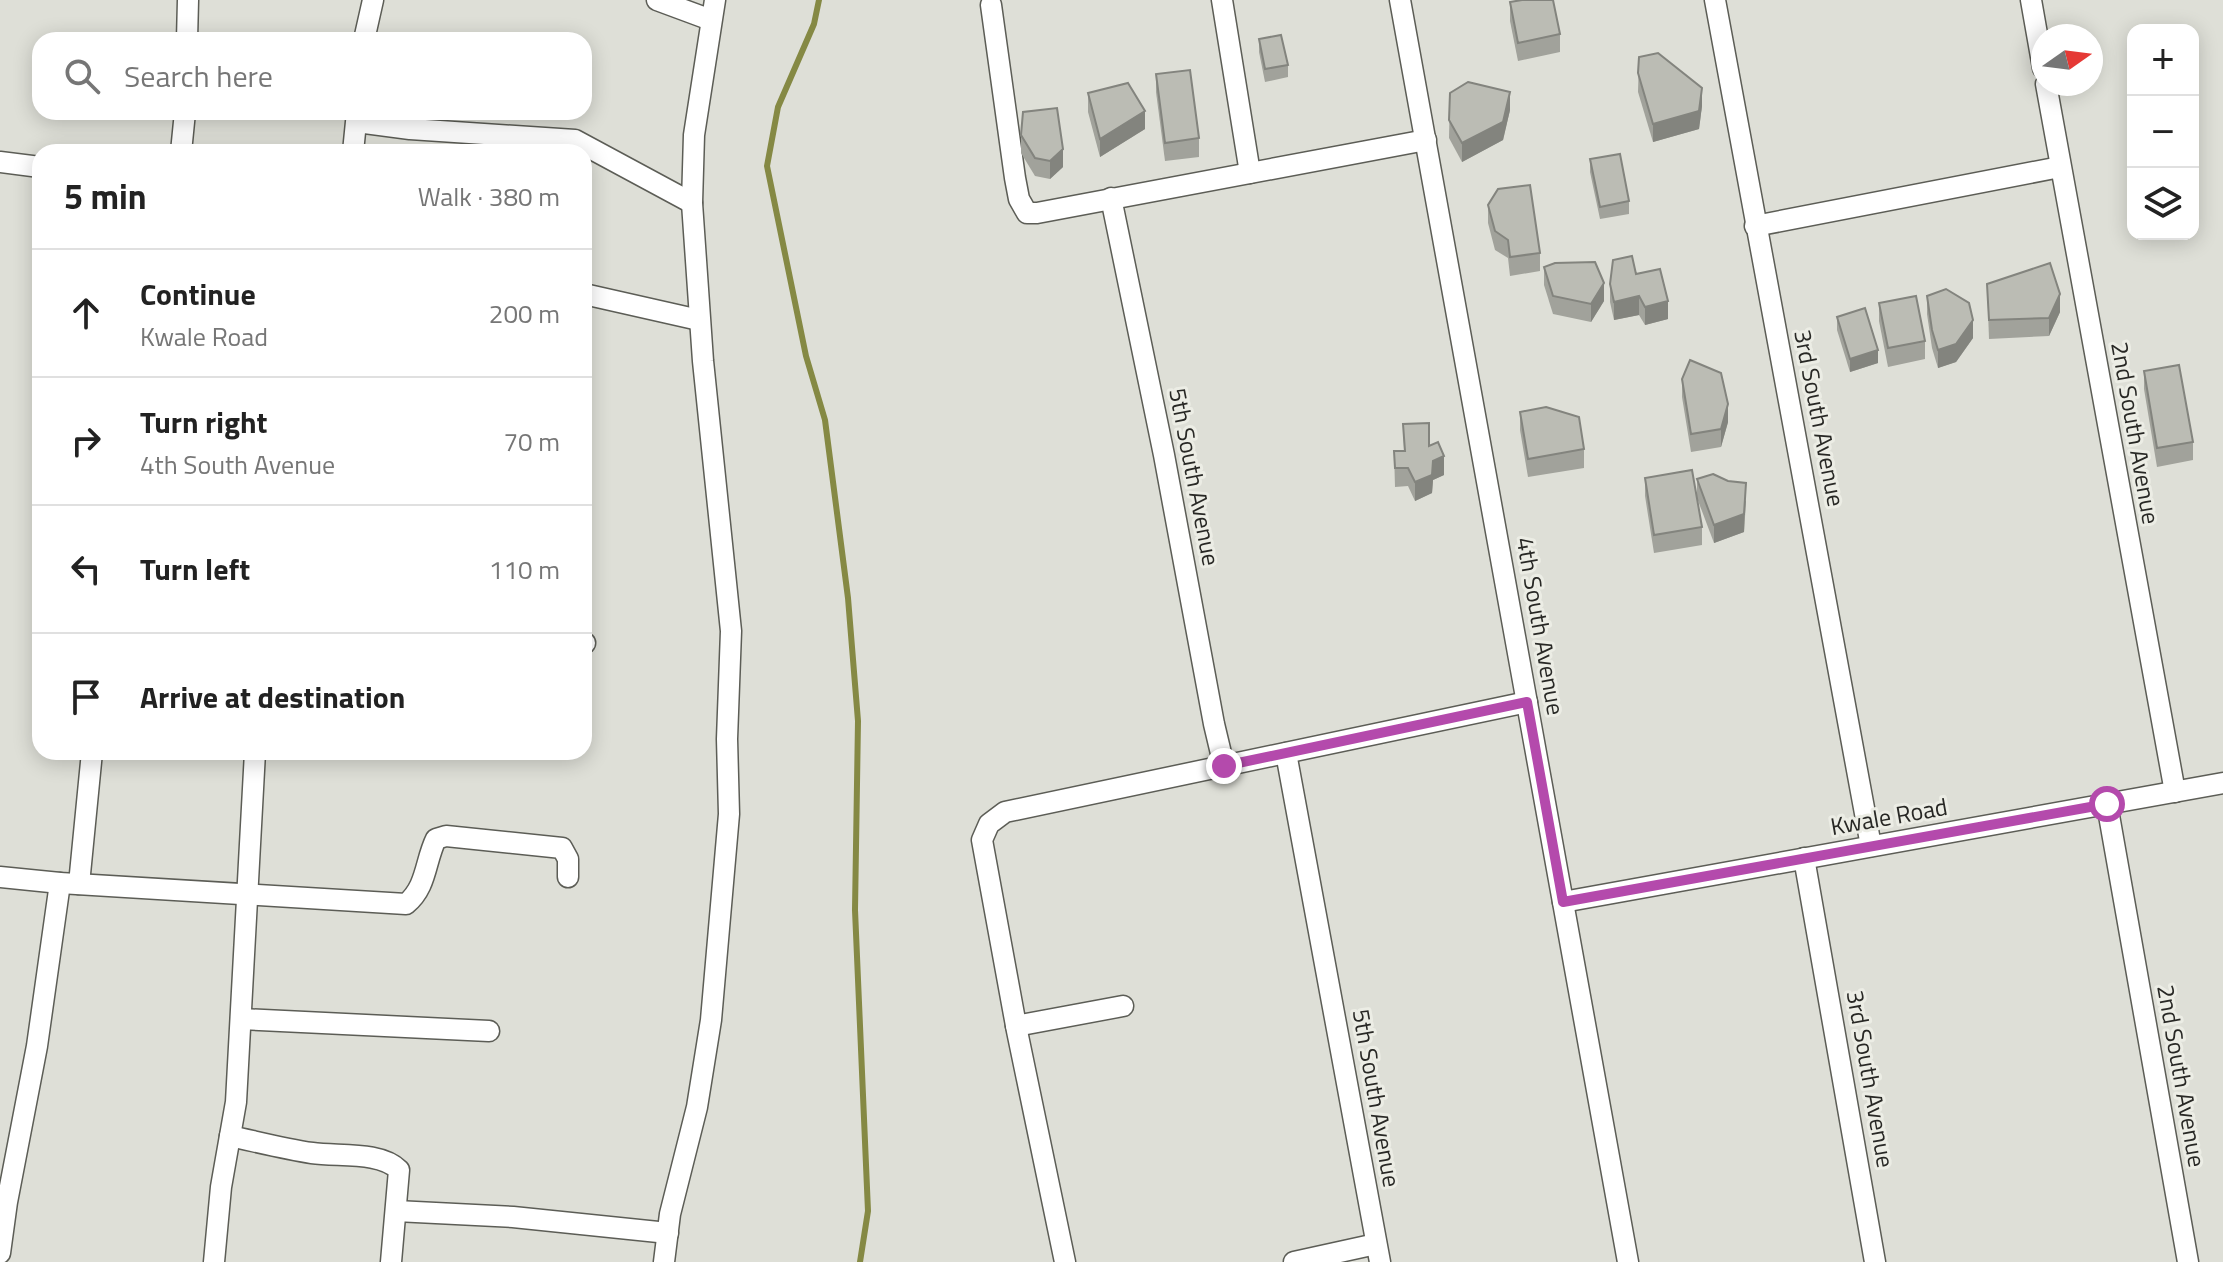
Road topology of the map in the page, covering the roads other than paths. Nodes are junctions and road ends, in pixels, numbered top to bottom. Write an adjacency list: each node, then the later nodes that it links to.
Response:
1 (188, 0): 11 (street)
2 (373, 0): 12 (street)
3 (657, 0): 9 (street)
4 (1222, 0): 25 (street)
5 (1400, 0): 17 (street, 4th South Avenue)
6 (1715, 0): 28 (street, 3rd South Avenue)
7 (2031, 0): 10 (street)
8 (991, 5): 26 (street)
9 (713, 10): 27 (street)
10 (2035, 24)
11 (187, 32)
12 (366, 32)
13 (2048, 96): 24 (street, 2nd South Avenue)
14 (184, 120): 18 (street)
15 (357, 120): 19 (street)
16 (370, 120): 20 (street)
17 (1426, 140): 25 (street); 31 (street, 4th South Avenue)
18 (182, 144)
19 (354, 144)
20 (582, 144)
21 (592, 149): 27 (street)
22 (0, 162): 23 (street)
23 (32, 166)
24 (2060, 167): 28 (street); 37 (street, 2nd South Avenue)
25 (1250, 173): 26 (street)
26 (1111, 198): 35 (street, 5th South Avenue)
27 (692, 203): 30 (street)
28 (1755, 226): 39 (street, 3rd South Avenue)
29 (592, 296): 30 (street)
30 (699, 320): 52 (street)
31 (1527, 702): 32 (street); 45 (street, 4th South Avenue)
32 (1286, 753): 35 (street); 54 (street, 5th South Avenue)
33 (91, 760): 43 (street)
34 (255, 760): 44 (street)
35 (1224, 766): 48 (street)
36 (2223, 783): 37 (street, Kwale Road)
37 (2175, 792): 38 (street, Kwale Road)
38 (2107, 804): 39 (street, Kwale Road); 62 (street, 2nd South Avenue)
39 (1871, 846): 40 (street, Kwale Road)
40 (1804, 858): 45 (street, Kwale Road); 61 (street, 3rd South Avenue)
41 (0, 877): 43 (street)
42 (568, 877): 44 (street)
43 (70, 884): 44 (street); 53 (street)
44 (249, 893): 47 (street)
45 (1563, 902): 60 (street, 4th South Avenue)
46 (1123, 1006): 48 (street)
47 (241, 1019): 49 (street); 50 (street)
48 (1016, 1029): 58 (street)
49 (489, 1031)
50 (230, 1136): 51 (street); 55 (street)
51 (396, 1211): 52 (street); 56 (street)
52 (668, 1233): 57 (street)
53 (0, 1253)
54 (1378, 1253): 59 (street)
55 (214, 1262)
56 (391, 1262)
57 (664, 1262)
58 (1065, 1262)
59 (1294, 1262)
60 (1628, 1262)
61 (1875, 1262)
62 (2188, 1262)

